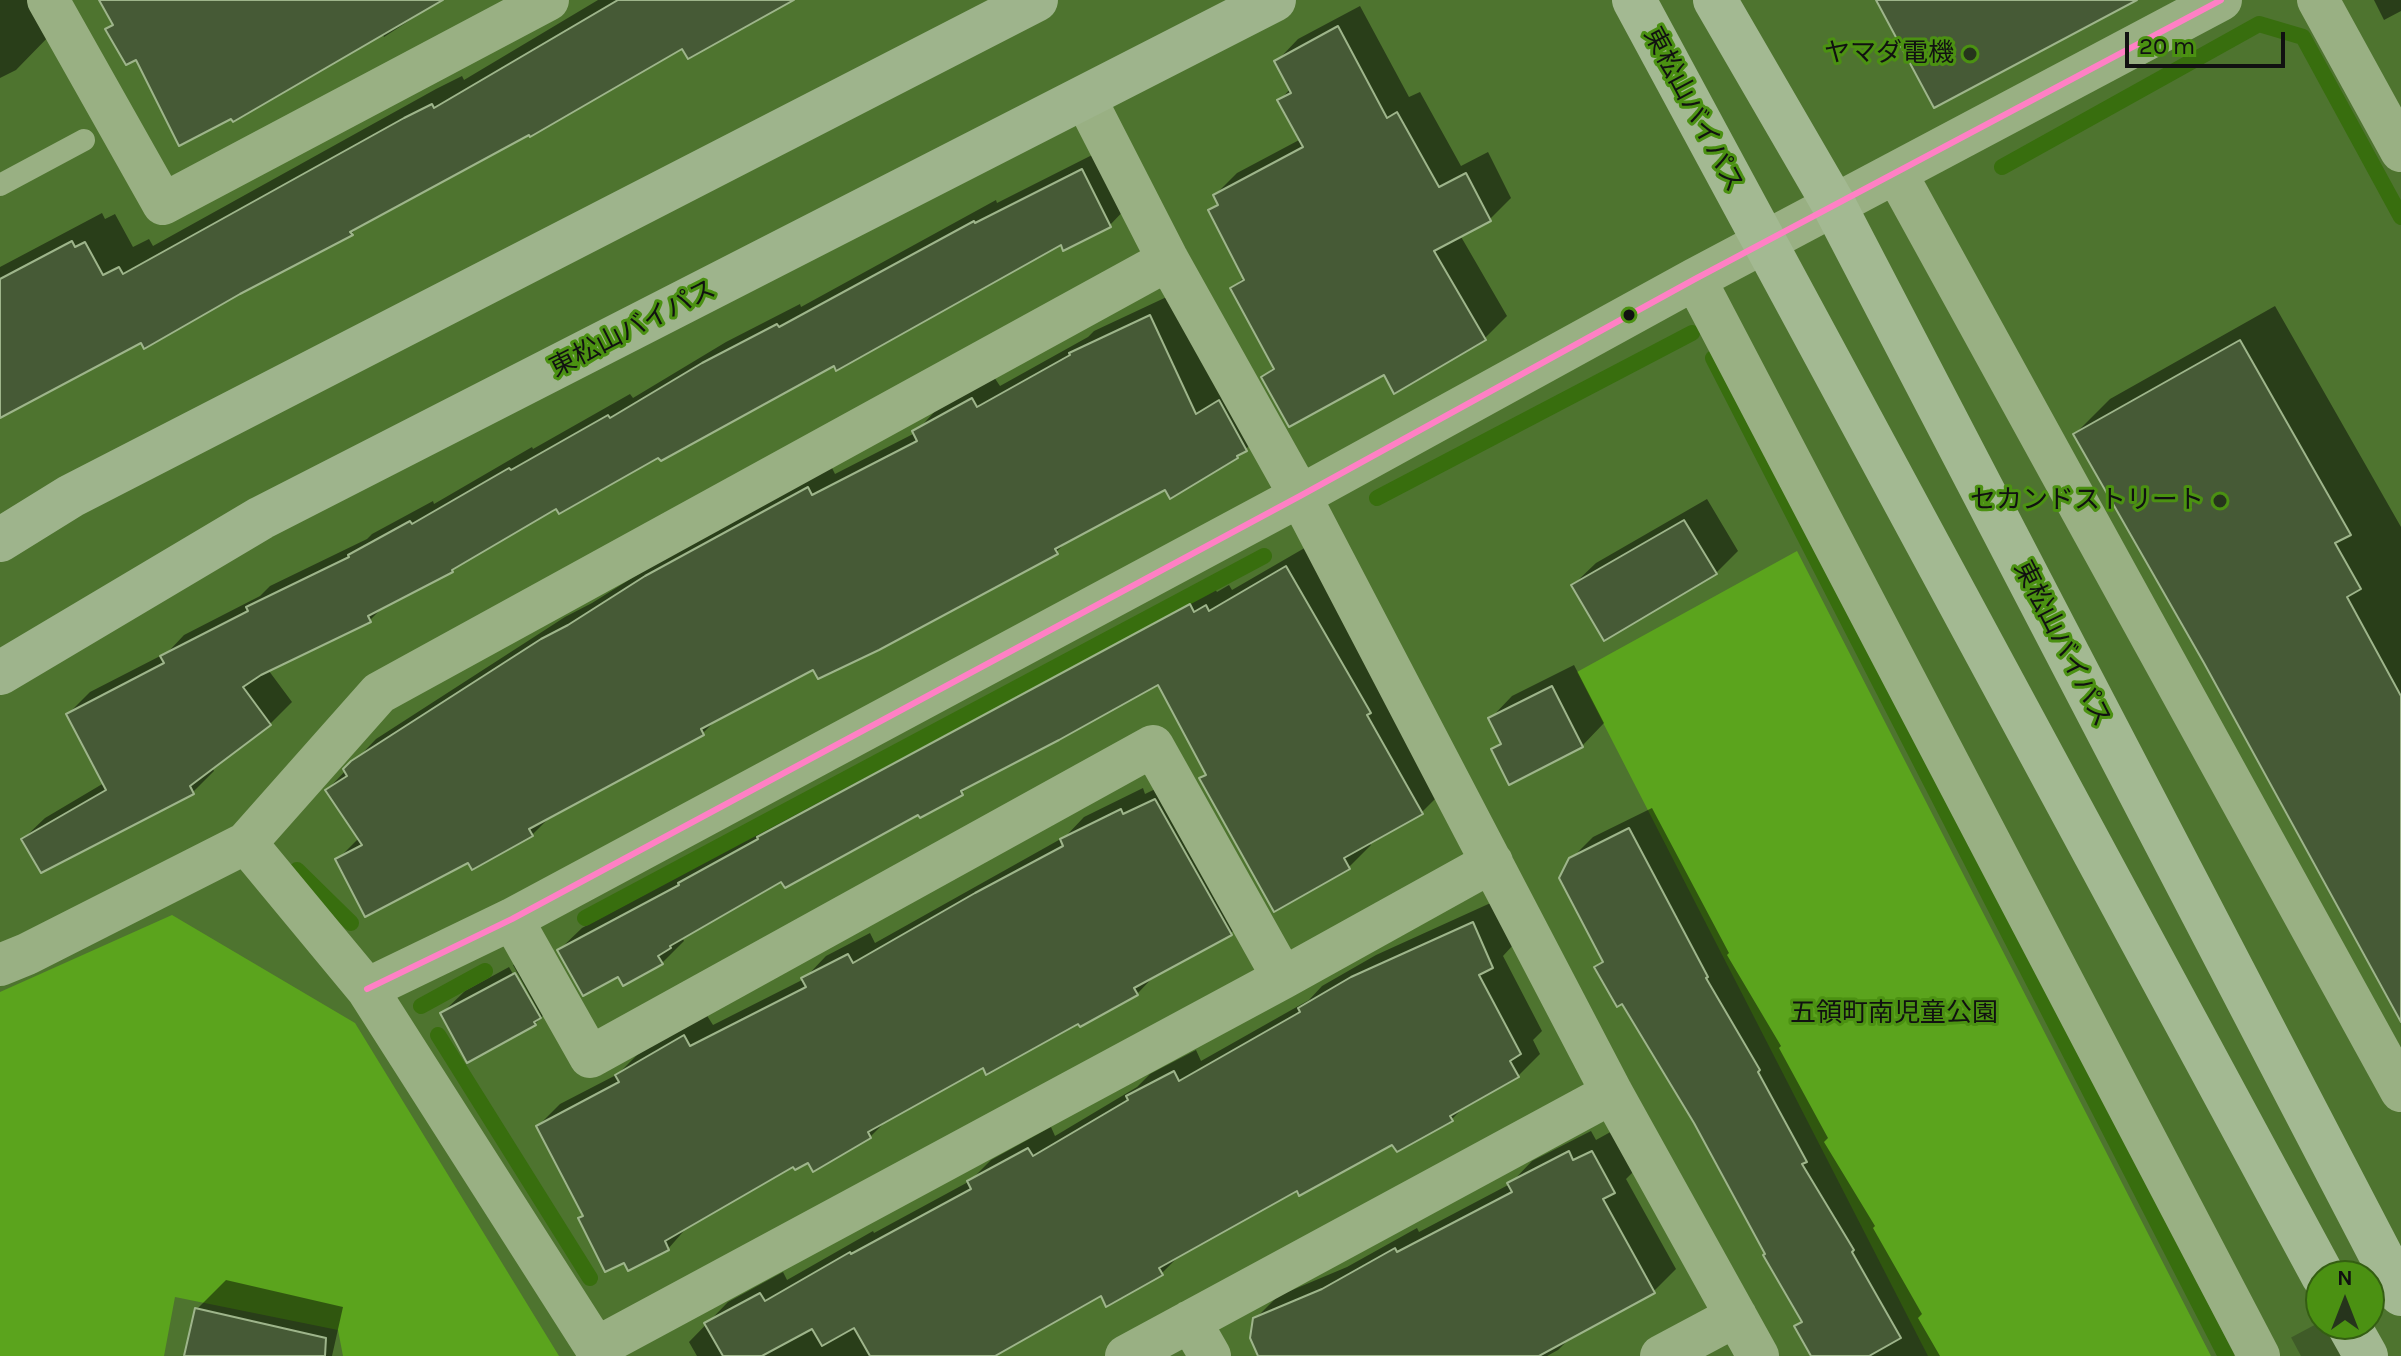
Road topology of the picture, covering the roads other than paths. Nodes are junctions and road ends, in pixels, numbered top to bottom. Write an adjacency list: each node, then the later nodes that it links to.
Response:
1 (48, 0): 2 (street)
2 (548, 0)
3 (1036, 0): 19 (highway)
4 (1274, 0): 9 (highway, 東松山バイパス)
5 (1634, 0): 15 (main road, 東松山バイパス)
6 (1715, 0): 14 (main road, 東松山バイパス)
7 (2221, 0): 12 (street)
8 (2318, 0): 11 (street)
9 (1085, 98): 16 (street); 20 (highway, 東松山バイパス)
10 (84, 140): 13 (lane)
11 (2401, 151)
12 (1896, 173): 14 (street); 27 (street)
13 (0, 185)
14 (1834, 205): 15 (street); 30 (main road, 東松山バイパス)
15 (1764, 242): 17 (street); 29 (main road, 東松山バイパス)
16 (1168, 260): 18 (street); 21 (street)
17 (1695, 279): 18 (street); 37 (street)
18 (1300, 496): 22 (street); 23 (street)
19 (0, 540)
20 (0, 673)
21 (246, 843): 24 (street); 26 (street)
22 (1492, 862): 25 (street); 28 (street)
23 (512, 919): 25 (street); 26 (street)
24 (0, 965)
25 (1283, 978): 33 (street)
26 (367, 989): 33 (street)
27 (2401, 1091)
28 (1612, 1093): 31 (street); 32 (street)
29 (2314, 1260)
30 (2401, 1294)
31 (1736, 1316): 35 (street); 36 (street)
32 (1200, 1338): 34 (street)
33 (600, 1352)
34 (1126, 1356)
35 (1661, 1356)
36 (1758, 1356)
37 (2259, 1356)

